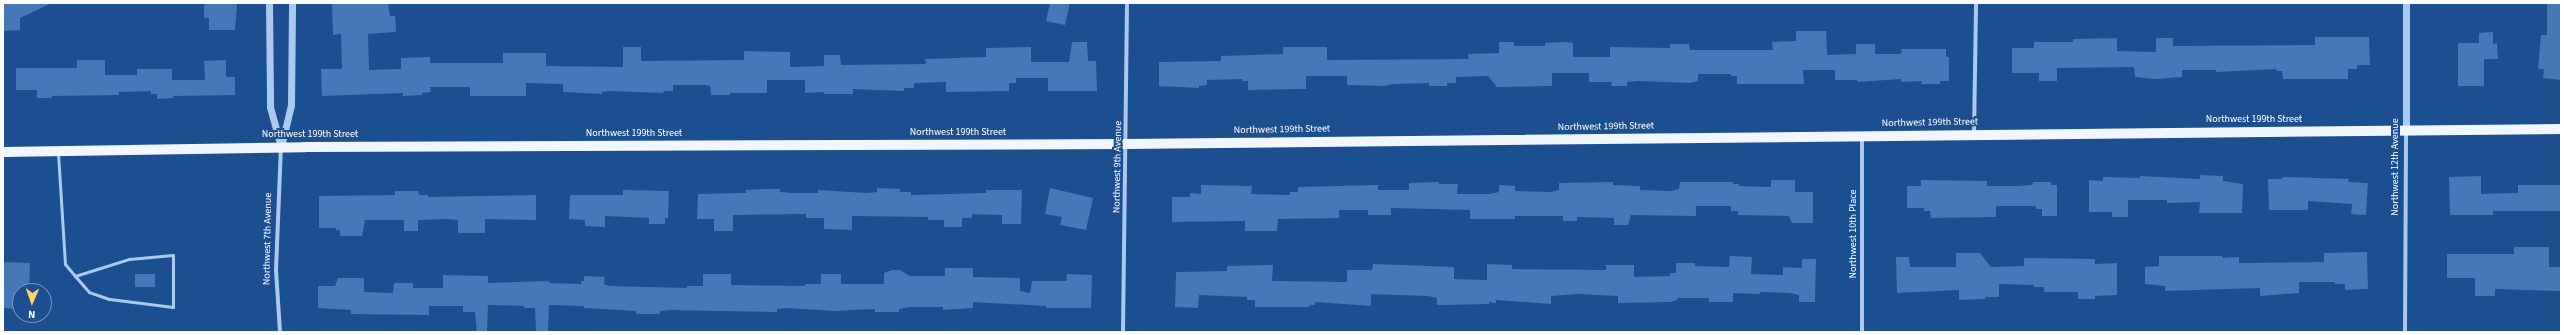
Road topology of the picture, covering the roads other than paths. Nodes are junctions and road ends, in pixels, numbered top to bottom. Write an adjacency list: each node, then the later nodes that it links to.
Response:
1 (269, 3): 11 (street, Northwest 7th Avenue)
2 (292, 3): 11 (street, Northwest 7th Avenue)
3 (1127, 3): 10 (street, Northwest 9th Avenue)
4 (1976, 3): 8 (street)
5 (2406, 3): 7 (street, Northwest 12th Avenue)
6 (2561, 128): 7 (main road, Northwest 199th Street)
7 (2406, 131): 8 (main road, Northwest 199th Street); 18 (street, Northwest 12th Avenue)
8 (1974, 134): 9 (main road, Northwest 199th Street)
9 (1862, 136): 10 (main road, Northwest 199th Street); 17 (street, Northwest 10th Place)
10 (1126, 144): 11 (main road, Northwest 199th Street); 16 (street, Northwest 9th Avenue)
11 (281, 147): 12 (main road, Northwest 199th Street); 15 (street, Northwest 7th Avenue)
12 (58, 151): 13 (main road, Northwest 199th Street); 14 (lane)
13 (3, 152)
14 (75, 276): 14 (lane)
15 (280, 332)
16 (1123, 332)
17 (1862, 332)
18 (2405, 332)

